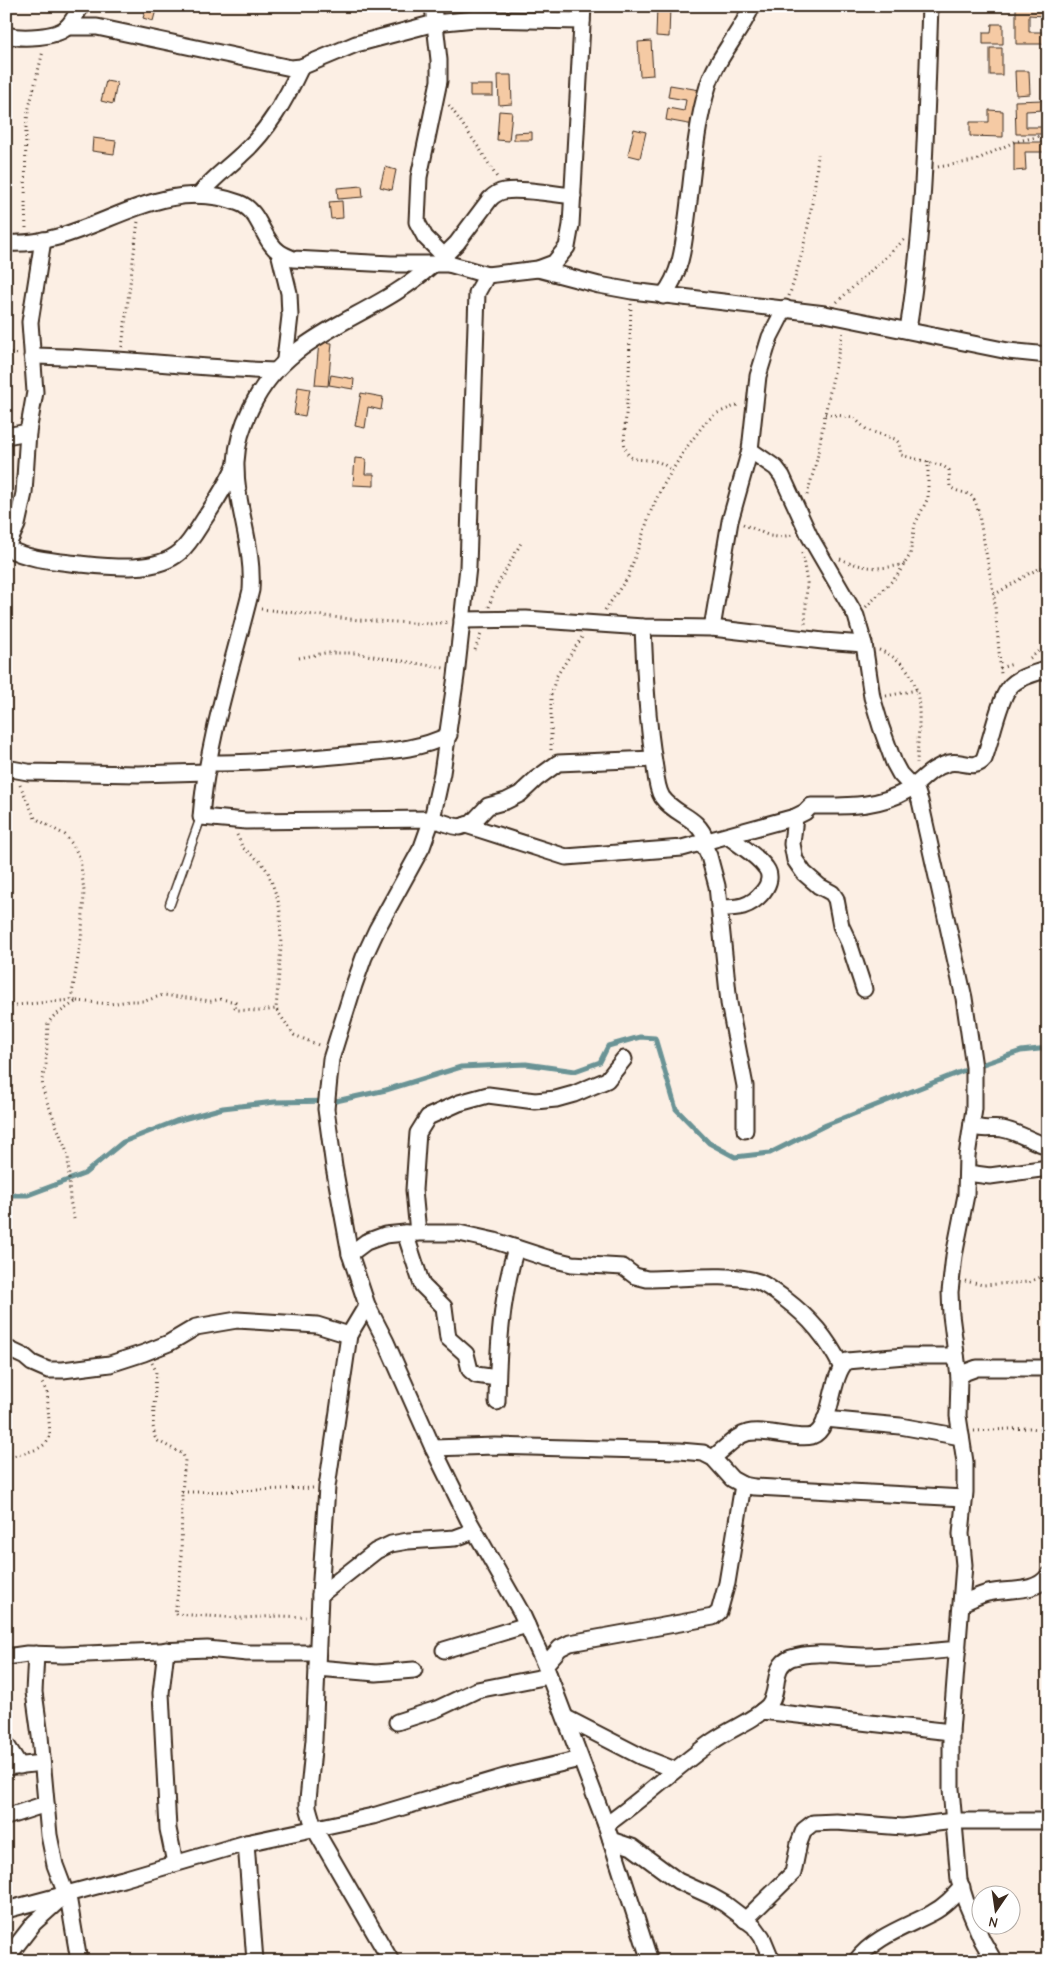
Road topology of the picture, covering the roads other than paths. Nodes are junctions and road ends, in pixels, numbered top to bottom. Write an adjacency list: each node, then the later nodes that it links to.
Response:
1 (81, 6): 7 (street)
2 (433, 6): 6 (street)
3 (752, 6): 18 (street)
4 (930, 6): 20 (street)
5 (583, 13): 6 (street); 11 (street)
6 (435, 23): 9 (street); 15 (street)
7 (67, 27): 8 (street); 9 (street)
8 (6, 35)
9 (301, 67): 10 (street)
10 (199, 195): 12 (street); 14 (street)
11 (572, 196): 15 (street); 16 (street)
12 (37, 242): 13 (street); 22 (street)
13 (6, 243)
14 (279, 252): 15 (street); 23 (street)
15 (442, 262): 17 (street); 23 (street)
16 (538, 269): 17 (street); 18 (street)
17 (487, 275): 30 (street)
18 (664, 296): 19 (street)
19 (785, 308): 20 (street); 27 (street)
20 (908, 330): 21 (street)
21 (1048, 355)
22 (32, 356): 24 (street); 25 (street)
23 (286, 359): 24 (street)
24 (274, 371): 28 (street)
25 (28, 432): 26 (street); 29 (street)
26 (6, 436)
27 (750, 450): 32 (street); 33 (street)
28 (236, 464): 29 (street); 37 (street)
29 (6, 548)
30 (462, 620): 31 (street); 35 (street)
31 (643, 627): 32 (street); 36 (street)
32 (712, 628): 33 (street)
33 (864, 644): 39 (street)
34 (1048, 669): 39 (street)
35 (449, 735): 37 (street); 42 (street)
36 (653, 759): 43 (street); 45 (street)
37 (208, 767): 38 (street); 41 (street)
38 (9, 769)
39 (916, 783): 40 (street); 50 (street)
40 (795, 817): 44 (street); 48 (street)
41 (202, 818): 42 (street); 46 (lane)
42 (432, 819): 43 (street); 57 (street)
43 (466, 825): 45 (street)
44 (728, 836): 45 (street); 47 (street)
45 (705, 842): 47 (street)
46 (170, 904)
47 (720, 908): 51 (street)
48 (864, 989)
49 (624, 1059): 55 (street)
50 (972, 1124): 52 (street); 54 (street)
51 (745, 1130)
52 (1048, 1146)
53 (1048, 1168): 54 (street)
54 (968, 1173): 61 (street)
55 (412, 1233): 56 (street); 57 (street); 65 (street)
56 (516, 1248): 62 (street); 65 (street)
57 (350, 1254): 58 (street)
58 (367, 1305): 59 (street); 69 (street)
59 (350, 1335): 60 (street); 75 (street)
60 (6, 1348)
61 (956, 1356): 62 (street); 64 (street)
62 (841, 1366): 67 (street)
63 (1048, 1368): 64 (street)
64 (959, 1377): 68 (street)
65 (497, 1378): 66 (street)
66 (497, 1402)
67 (825, 1419): 68 (street); 70 (street)
68 (960, 1434): 72 (street)
69 (433, 1448): 70 (street); 73 (street)
70 (713, 1458): 71 (street)
71 (743, 1485): 72 (street); 86 (street)
72 (964, 1498): 76 (street)
73 (474, 1531): 75 (street); 77 (street)
74 (1048, 1576): 76 (street)
75 (320, 1595): 81 (street)
76 (962, 1603): 78 (street)
77 (527, 1624): 80 (street); 86 (street)
78 (958, 1649): 87 (street); 90 (street)
79 (166, 1650): 81 (street); 82 (street); 104 (street)
80 (444, 1650)
81 (318, 1653): 84 (street)
82 (36, 1654): 83 (street); 93 (street)
83 (6, 1657)
84 (317, 1668): 85 (street); 101 (street)
85 (414, 1670)
86 (547, 1670): 88 (street); 89 (street)
87 (762, 1712): 90 (street); 95 (street)
88 (566, 1718): 92 (street); 95 (street)
89 (397, 1722)
90 (950, 1732): 98 (street)
91 (6, 1744): 94 (street)
92 (580, 1759): 100 (street); 101 (street)
93 (42, 1763): 94 (street); 96 (street)
94 (13, 1766)
95 (675, 1770): 100 (street)
96 (46, 1804): 97 (street); 106 (street)
97 (6, 1817)
98 (954, 1821): 99 (street); 105 (street); 108 (street)
99 (1048, 1821)
100 (606, 1825): 102 (street)
101 (314, 1828): 103 (street); 112 (street)
102 (611, 1840): 108 (street); 113 (street)
103 (246, 1843): 104 (street); 111 (street)
104 (175, 1863): 106 (street)
105 (962, 1887): 115 (street); 116 (street)
106 (66, 1894): 107 (street); 109 (street); 110 (street)
107 (6, 1910)
108 (744, 1920): 114 (street)
109 (6, 1959)
110 (79, 1961)
111 (255, 1961)
112 (391, 1961)
113 (650, 1961)
114 (772, 1961)
115 (856, 1961)
116 (994, 1961)

